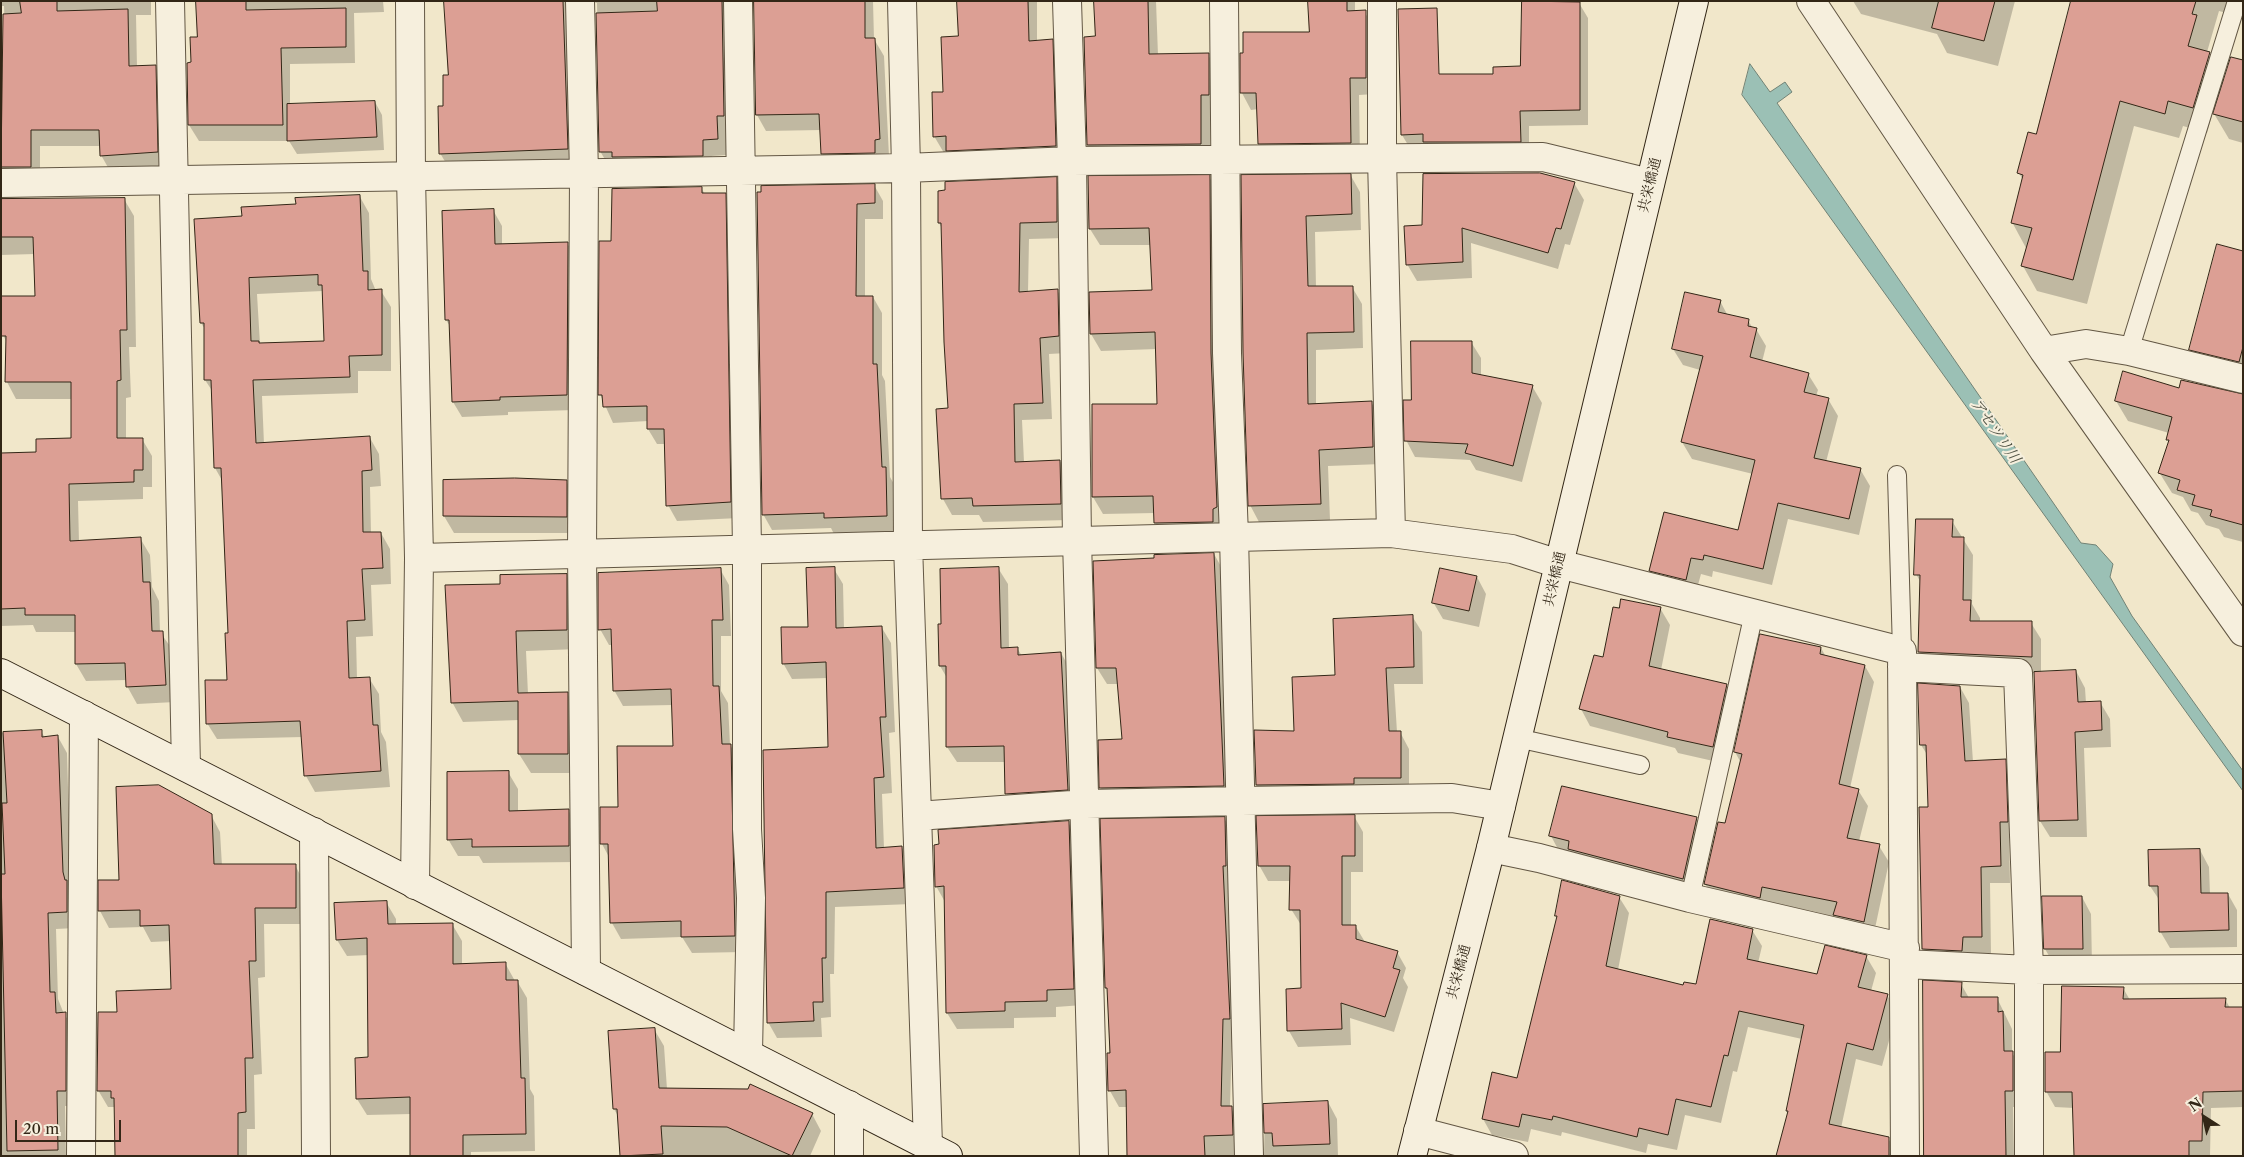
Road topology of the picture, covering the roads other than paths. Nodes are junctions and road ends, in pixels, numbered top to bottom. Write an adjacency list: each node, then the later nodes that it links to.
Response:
1 (170, 1): 19 (street)
2 (410, 1): 18 (street)
3 (580, 1): 17 (street)
4 (738, 1): 16 (street)
5 (902, 1): 15 (street)
6 (1067, 1): 14 (street)
7 (1224, 1): 13 (street)
8 (1382, 1): 12 (street)
9 (1694, 1): 21 (street, 共栄橋通)
10 (1811, 1): 22 (street)
11 (2237, 1): 23 (lane)
12 (1382, 158): 13 (street); 21 (street); 26 (street)
13 (1225, 160): 14 (street); 27 (street)
14 (1072, 161): 15 (street); 28 (street)
15 (906, 168): 16 (street); 29 (street)
16 (741, 170): 17 (street); 30 (street)
17 (584, 174): 18 (street); 31 (street)
18 (411, 176): 19 (street); 32 (street)
19 (175, 180): 20 (street); 41 (street)
20 (1, 183)
21 (1650, 183): 33 (street, 共栄橋通)
22 (2044, 351): 23 (street); 35 (street)
23 (2129, 351): 24 (street)
24 (2243, 379)
25 (1897, 475): 36 (lane)
26 (1391, 533): 27 (street); 33 (street)
27 (1234, 536): 28 (street); 42 (street)
28 (1077, 540): 29 (street); 43 (street)
29 (908, 544): 30 (street); 45 (street)
30 (747, 549): 31 (street); 54 (street)
31 (582, 553): 32 (street); 53 (street)
32 (419, 558): 48 (street)
33 (1559, 564): 34 (street); 39 (street, 共栄橋通)
34 (1754, 613): 36 (street); 49 (lane)
35 (2243, 632)
36 (1902, 659): 50 (street); 52 (street)
37 (1, 672): 38 (street)
38 (84, 715): 41 (street); 58 (street)
39 (1517, 738): 40 (lane); 44 (street, 共栄橋通)
40 (1640, 765)
41 (186, 767): 46 (street)
42 (1241, 801): 43 (street); 44 (street); 62 (street)
43 (1086, 804): 45 (street); 61 (street)
44 (1501, 806): 47 (street, 共栄橋通)
45 (917, 816): 57 (street)
46 (314, 832): 48 (street); 59 (street)
47 (1491, 848): 49 (street); 56 (street, 共栄橋通)
48 (415, 884): 53 (street)
49 (1690, 898): 50 (street)
50 (1905, 956): 52 (street); 64 (street)
51 (2243, 969): 52 (street)
52 (2030, 970): 65 (street)
53 (586, 971): 54 (street)
54 (748, 1054): 55 (street)
55 (849, 1105): 57 (street); 60 (street)
56 (1415, 1143): 63 (street)
57 (938, 1151)
58 (81, 1156)
59 (316, 1156)
60 (849, 1156)
61 (1094, 1156)
62 (1249, 1156)
63 (1514, 1156)
64 (1905, 1156)
65 (2030, 1156)

